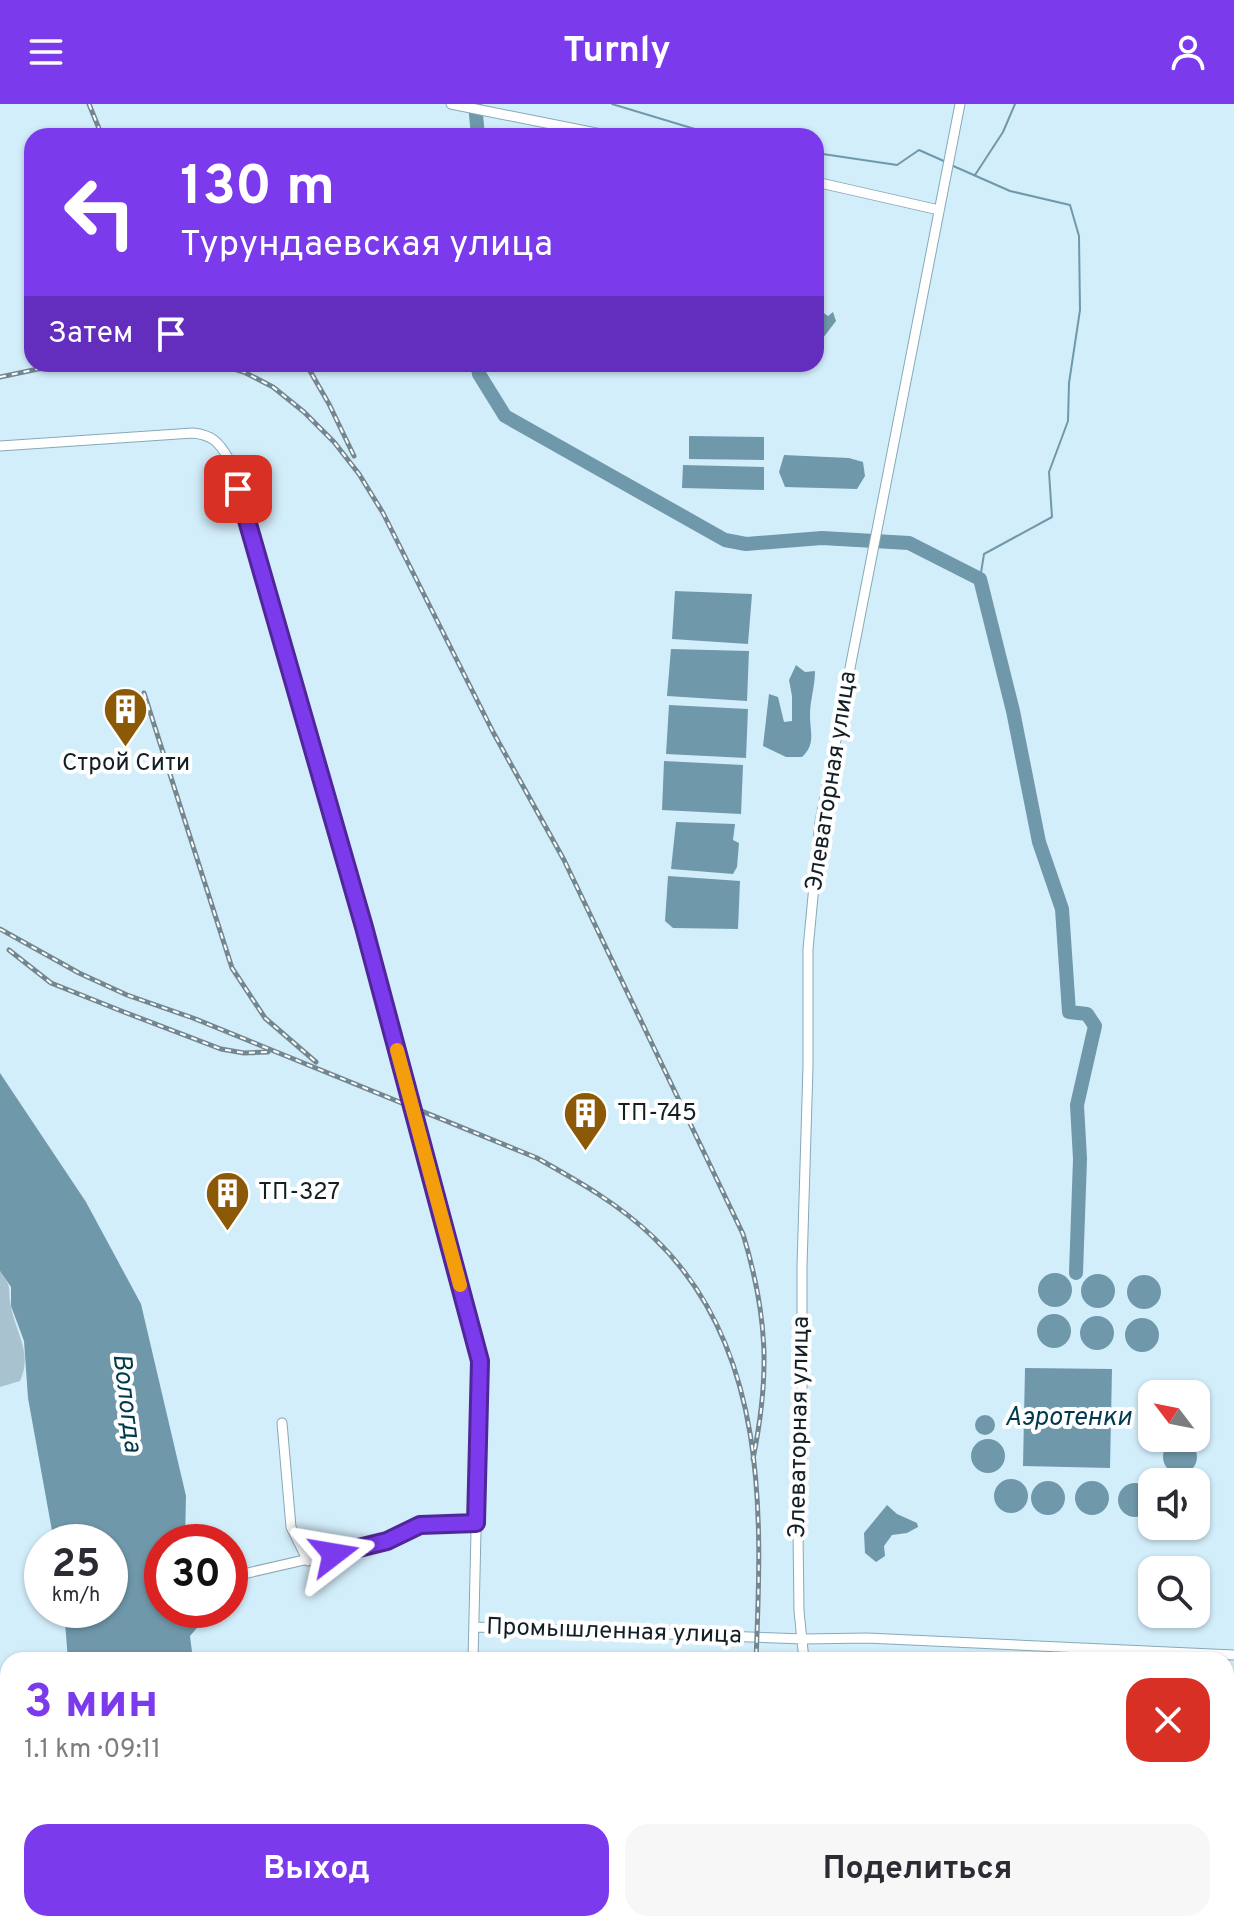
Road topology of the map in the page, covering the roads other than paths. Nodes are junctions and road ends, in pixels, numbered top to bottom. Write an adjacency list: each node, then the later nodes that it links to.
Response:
1 (451, 104): 3 (street)
2 (960, 104): 5 (street, Элеваторная улица)
3 (570, 128)
4 (824, 184): 5 (street)
5 (939, 210): 12 (street, Элеваторная улица)
6 (0, 446): 8 (street)
7 (282, 1423): 9 (street)
8 (476, 1523): 9 (street); 11 (street)
9 (308, 1561): 10 (street)
10 (248, 1573)
11 (474, 1627): 12 (street, Промышленная улица); 13 (street)
12 (804, 1639): 14 (street, Элеваторная улица); 15 (street, Промышленная улица)
13 (473, 1652)
14 (804, 1652)
15 (1169, 1652)

